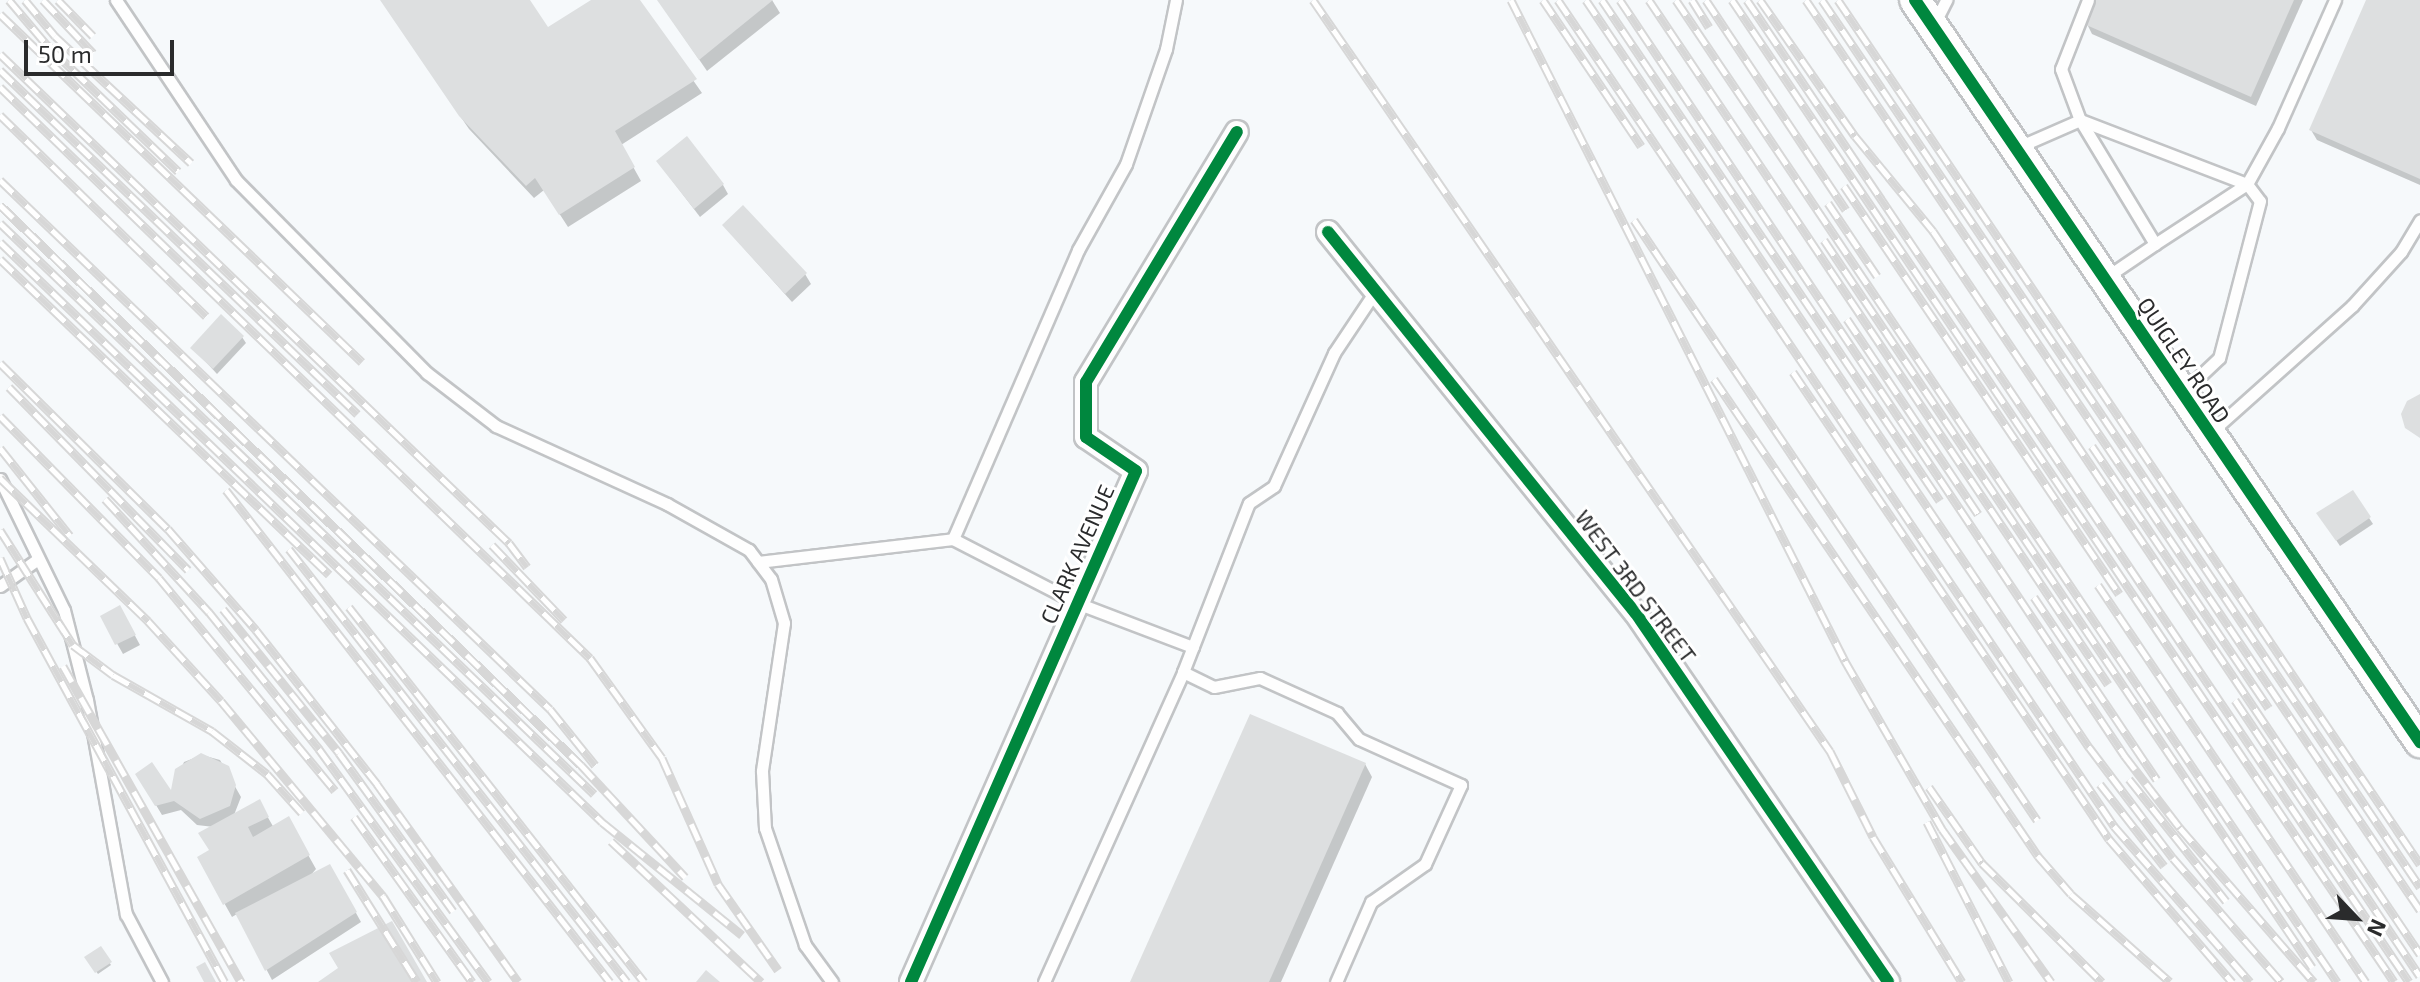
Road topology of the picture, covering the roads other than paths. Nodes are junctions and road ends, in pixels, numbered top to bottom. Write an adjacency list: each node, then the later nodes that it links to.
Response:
1 (116, 0): 21 (lane)
2 (1176, 0): 19 (lane)
3 (1915, 0): 6 (street, QUIGLEY ROAD)
4 (2088, 0): 7 (lane)
5 (2335, 0): 10 (lane)
6 (1939, 13): 9 (street, QUIGLEY ROAD)
7 (2080, 120): 9 (lane); 10 (lane); 13 (lane)
8 (1237, 132): 23 (street, CLARK AVENUE)
9 (2016, 148): 14 (street, QUIGLEY ROAD)
10 (2247, 184): 13 (lane); 16 (lane)
11 (2420, 220): 17 (lane)
12 (1328, 232): 15 (street, WEST 3RD STREET)
13 (2155, 244): 14 (lane)
14 (2104, 278): 16 (street, QUIGLEY ROAD)
15 (1376, 290): 24 (lane); 32 (street, WEST 3RD STREET)
16 (2182, 392): 17 (street, QUIGLEY ROAD)
17 (2210, 433): 26 (street, QUIGLEY ROAD)
18 (0, 479): 20 (lane)
19 (953, 539): 21 (lane); 23 (lane)
20 (38, 559): 22 (lane); 27 (lane)
21 (758, 562): 28 (lane)
22 (0, 586)
23 (1077, 603): 24 (lane); 29 (street, CLARK AVENUE)
24 (1193, 647): 25 (lane)
25 (1183, 672): 30 (lane); 31 (lane)
26 (2420, 742)
27 (162, 982)
28 (832, 982)
29 (911, 982)
30 (1044, 982)
31 (1336, 982)
32 (1888, 982)

